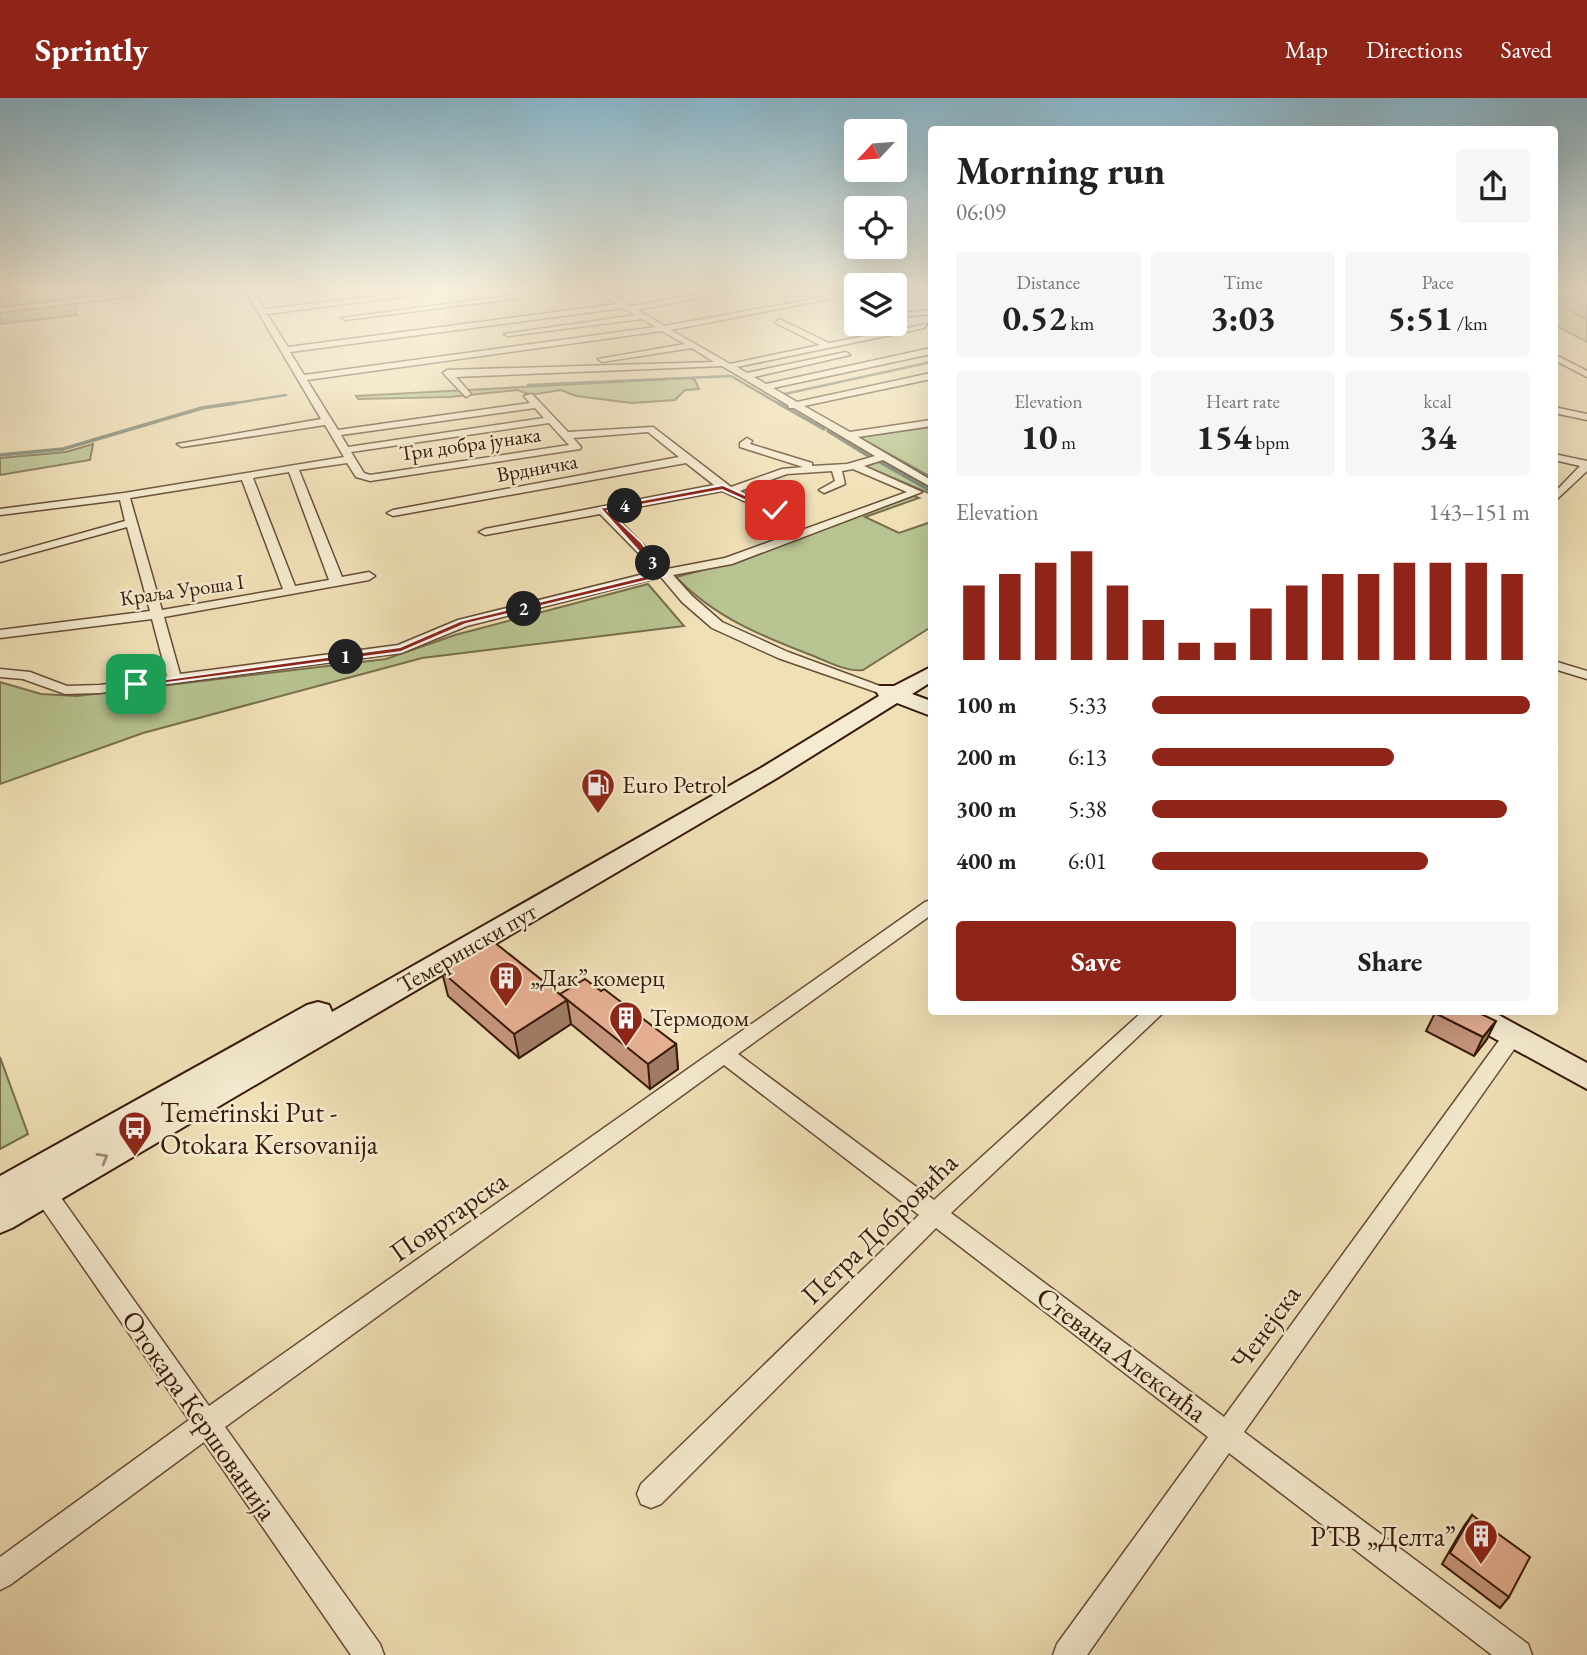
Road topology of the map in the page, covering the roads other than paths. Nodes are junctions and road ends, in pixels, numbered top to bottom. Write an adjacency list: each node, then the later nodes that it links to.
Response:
1 (293, 361): 14 (street)
2 (431, 361): 14 (street)
3 (585, 361): 9 (street)
4 (716, 361): 8 (street)
5 (748, 361): 8 (street)
6 (819, 361): 12 (street)
7 (887, 361): 15 (street)
8 (724, 365): 12 (street); 16 (street)
9 (533, 366)
10 (1561, 368): 11 (street)
11 (1587, 375)
12 (743, 377): 15 (street)
13 (928, 377): 19 (street)
14 (304, 378): 23 (street)
15 (762, 388): 19 (street)
16 (467, 394)
17 (529, 396): 18 (street)
18 (537, 405): 22 (street); 25 (street)
19 (792, 406): 27 (street)
20 (1558, 411): 21 (street)
21 (1587, 417)
22 (549, 420): 26 (street); 30 (street)
23 (329, 421): 25 (street); 29 (street)
24 (928, 423): 27 (street)
25 (337, 433): 30 (street)
26 (568, 435): 30 (street, Три добра јунака); 33 (street)
27 (845, 436): 31 (street)
28 (747, 441): 37 (street)
29 (182, 444)
30 (348, 454): 36 (street)
31 (883, 457): 35 (street); 40 (street)
32 (1558, 458): 34 (street)
33 (688, 459): 41 (street); 48 (street, Врдничка)
34 (1587, 465): 43 (street)
35 (856, 466): 38 (street); 52 (street)
36 (293, 468): 39 (street); 54 (street)
37 (818, 468): 38 (street); 41 (street)
38 (837, 468): 42 (street)
39 (246, 475): 44 (street); 55 (street)
40 (928, 482)
41 (728, 489): 45 (street); 46 (street)
42 (824, 489)
43 (1558, 495)
44 (124, 496): 47 (street); 49 (street)
45 (786, 503)
46 (603, 510): 50 (street); 52 (street)
47 (0, 512)
48 (393, 513)
49 (130, 523): 51 (street); 56 (street)
50 (485, 532)
51 (3, 559)
52 (663, 574): 63 (street); 64 (street)
53 (369, 576): 54 (street, Краља Уроша I)
54 (334, 583): 55 (street, Краља Уроша I)
55 (291, 592): 56 (street, Краља Уроша I)
56 (156, 614): 57 (street, Краља Уроша I); 63 (street)
57 (0, 634)
58 (928, 661): 64 (main road, Темерински пут)
59 (1558, 666): 62 (street)
60 (0, 673): 63 (street)
61 (928, 674): 64 (main road, Темерински пут)
62 (1587, 675)
63 (175, 680)
64 (890, 692): 65 (main road); 72 (main road, Темерински пут)
65 (928, 708)
66 (928, 908): 70 (street, Повртарска)
67 (1151, 1015): 74 (street, Петра Добровића)
68 (1475, 1015): 69 (main road)
69 (1513, 1036): 71 (main road); 77 (street, Ченејска)
70 (725, 1055): 74 (street, Стевана Алексића); 76 (street, Повртарска)
71 (1587, 1077)
72 (38, 1184): 73 (main road, Темерински пут); 75 (main road, Темерински пут); 76 (street, Отокара Кершованија)
73 (0, 1193)
74 (936, 1213): 77 (street, Стевана Алексића); 78 (street, Петра Добровића)
75 (0, 1218)
76 (206, 1424): 79 (street, Повртарска); 80 (street, Отокара Кершованија)
77 (1226, 1434): 81 (street, Ченејска); 82 (street, Стевана Алексића)
78 (651, 1494)
79 (0, 1575)
80 (369, 1655)
81 (1068, 1655)
82 (1517, 1655)

